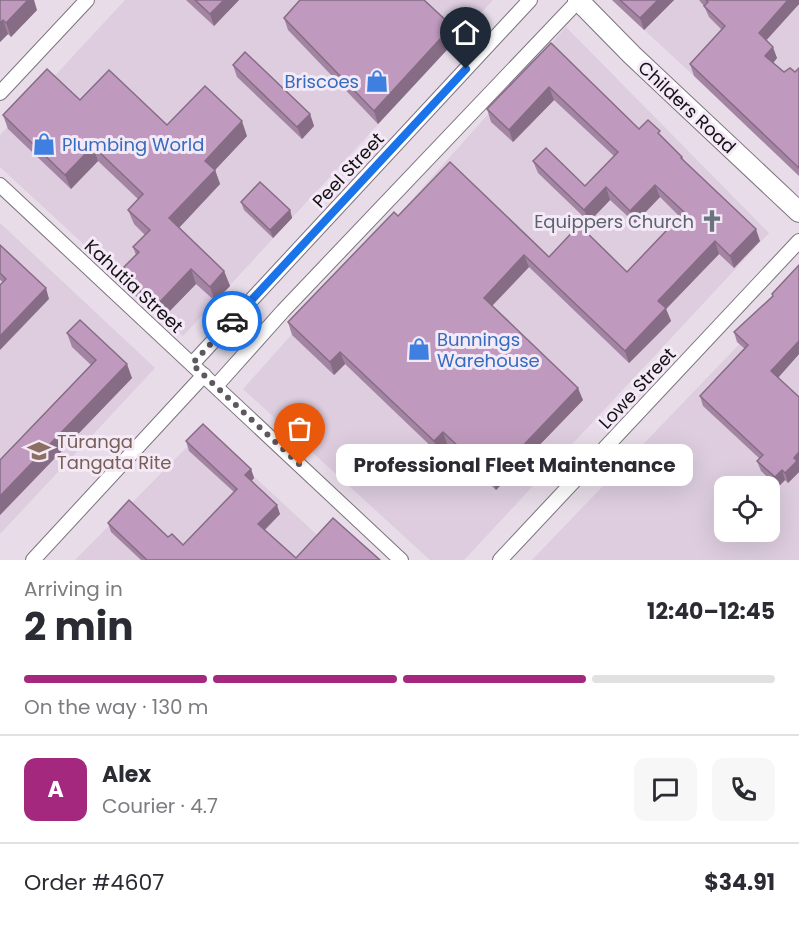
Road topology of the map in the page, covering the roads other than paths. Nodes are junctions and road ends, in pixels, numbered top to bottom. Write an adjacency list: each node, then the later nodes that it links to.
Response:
1 (87, 0): 4 (street)
2 (530, 0): 8 (street, Peel Street)
3 (578, 0): 6 (street, Childers Road); 10 (street)
4 (0, 93)
5 (0, 185): 8 (street, Kahutia Street)
6 (799, 212)
7 (799, 241): 13 (street, Lowe Street)
8 (192, 364): 9 (street, Kahutia Street)
9 (204, 375): 10 (street, Kahutia Street); 11 (street)
10 (216, 386): 12 (street, Kahutia Street)
11 (33, 560)
12 (401, 560)
13 (500, 560)

